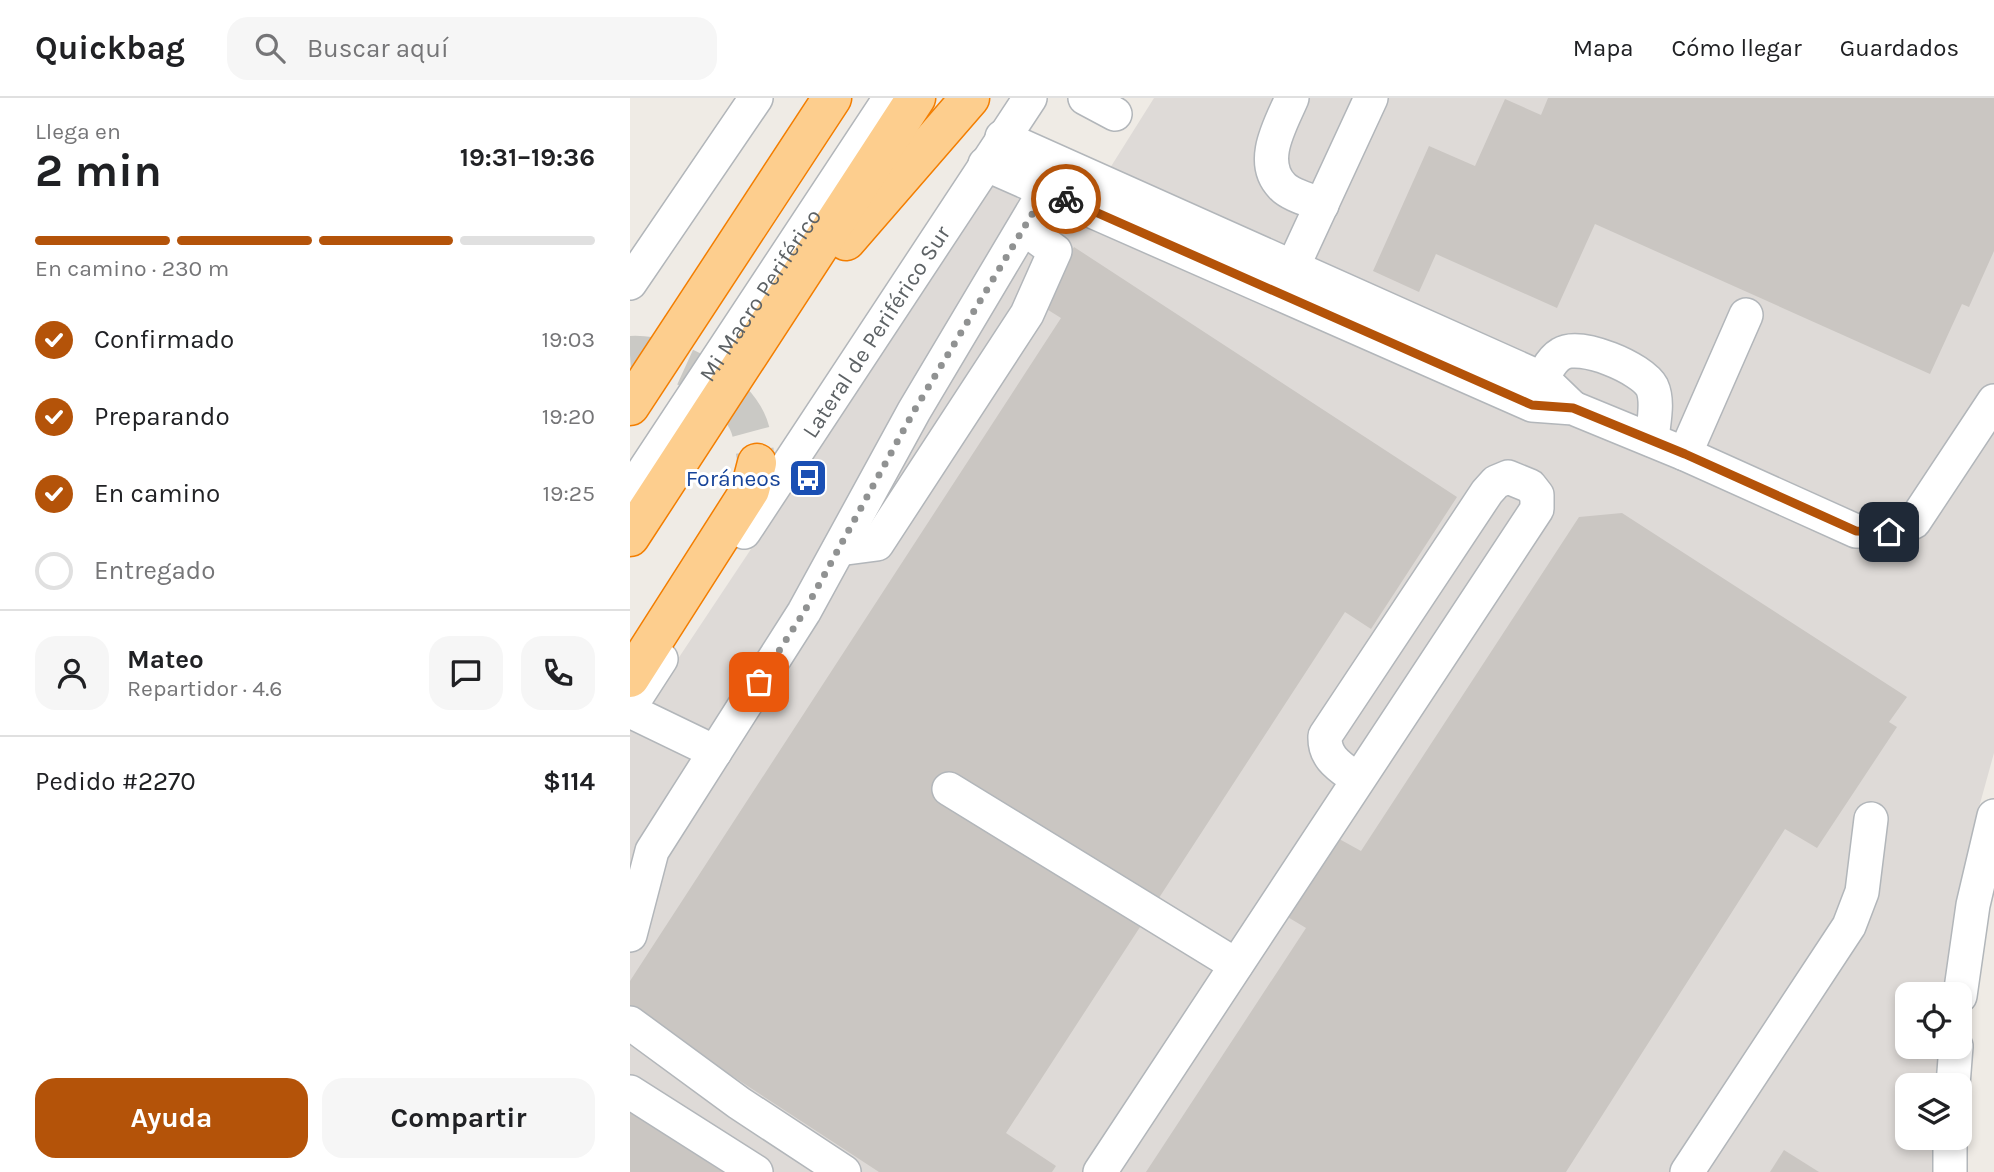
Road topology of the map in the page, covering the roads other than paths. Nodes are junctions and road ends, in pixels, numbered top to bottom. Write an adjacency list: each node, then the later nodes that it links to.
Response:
1 (756, 98): 19 (street)
2 (822, 98): 13 (highway)
3 (832, 98): 13 (highway)
4 (864, 98): 27 (street, Mi Macro Periférico)
5 (891, 98): 29 (street, Mi Macro Periférico)
6 (916, 98): 21 (highway)
7 (970, 98): 21 (highway)
8 (1030, 98): 14 (street, Lateral de Periférico Sur)
9 (1085, 98): 12 (street)
10 (1292, 98): 16 (street)
11 (1371, 98): 16 (street)
12 (1115, 114)
13 (805, 139): 24 (highway)
14 (993, 151): 15 (street); 33 (street, Lateral de Periférico Sur)
15 (1053, 177): 17 (street); 18 (street)
16 (1322, 205): 18 (street)
17 (1024, 229): 31 (street); 31 (street)
18 (1287, 279): 22 (street)
19 (630, 283)
20 (1746, 315): 26 (street)
21 (744, 359): 30 (highway)
22 (1538, 392): 25 (street); 25 (street)
23 (1994, 401): 26 (street)
24 (630, 406)
25 (1652, 440): 26 (street)
26 (1685, 454)
27 (630, 459)
28 (757, 463): 32 (highway)
29 (630, 492)
30 (630, 537)
31 (839, 549): 34 (street)
32 (630, 678)
33 (630, 709): 34 (street)
34 (715, 752): 39 (street)
35 (1358, 780): 35 (street); 40 (street)
36 (949, 789): 40 (street)
37 (1994, 816): 41 (street)
38 (1871, 819): 48 (street)
39 (630, 935)
40 (1236, 965): 47 (street)
41 (1962, 982)
42 (632, 1029): 46 (street)
43 (630, 1092): 45 (street)
44 (1950, 1150): 49 (street)
45 (755, 1172)
46 (844, 1172)
47 (1100, 1172)
48 (1687, 1172)
49 (1950, 1172)

